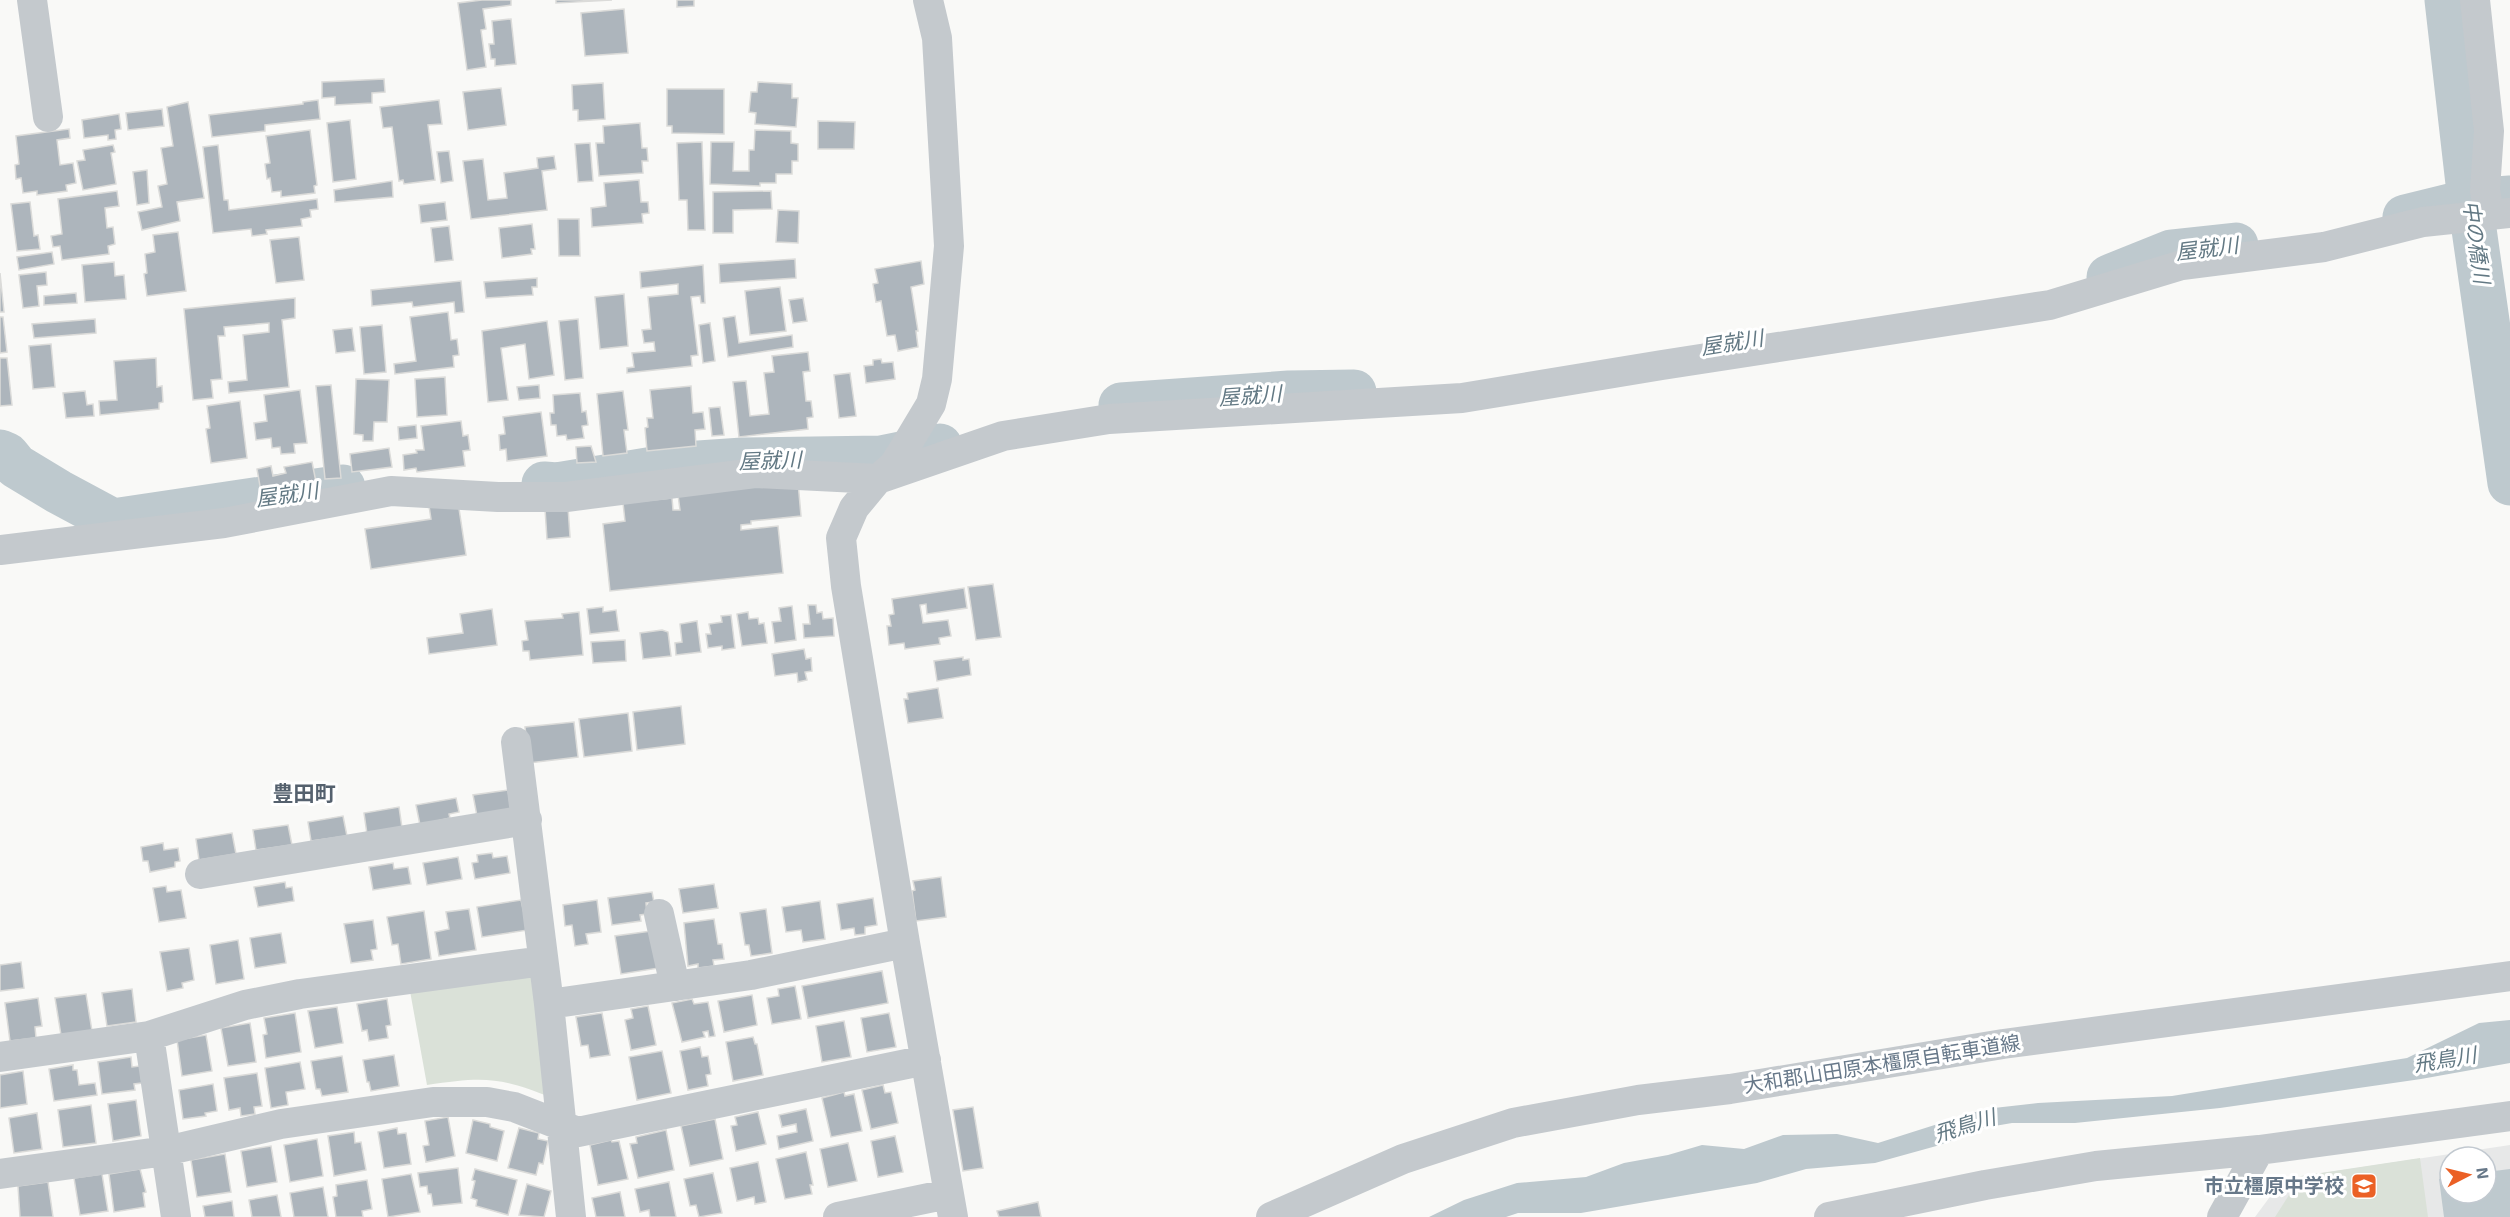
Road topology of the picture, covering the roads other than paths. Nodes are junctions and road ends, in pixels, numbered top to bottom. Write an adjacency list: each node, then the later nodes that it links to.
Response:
1 (32, 0): 4 (street)
2 (928, 0): 6 (street)
3 (2475, 0): 5 (street)
4 (48, 117)
5 (2493, 205): 6 (street)
6 (892, 464): 7 (street); 12 (street)
7 (0, 550)
8 (516, 742): 9 (street)
9 (527, 820): 10 (street); 13 (street)
10 (200, 874)
11 (659, 914): 15 (street)
12 (905, 943): 15 (street); 19 (street)
13 (543, 961): 16 (street); 17 (street)
14 (2510, 976): 29 (street, 大和郡山田原本橿原自転車道線)
15 (675, 986): 16 (street)
16 (549, 1004): 21 (street)
17 (149, 1035): 18 (street); 23 (street)
18 (0, 1057)
19 (926, 1060): 21 (street); 25 (street)
20 (2510, 1116): 22 (street)
21 (561, 1125): 23 (street); 27 (street)
22 (2259, 1150): 30 (street); 31 (street)
23 (166, 1151): 24 (street); 26 (street)
24 (0, 1174)
25 (950, 1206): 28 (street)
26 (176, 1217)
27 (571, 1217)
28 (838, 1217)
29 (1271, 1217)
30 (1829, 1217)
31 (2222, 1217)

